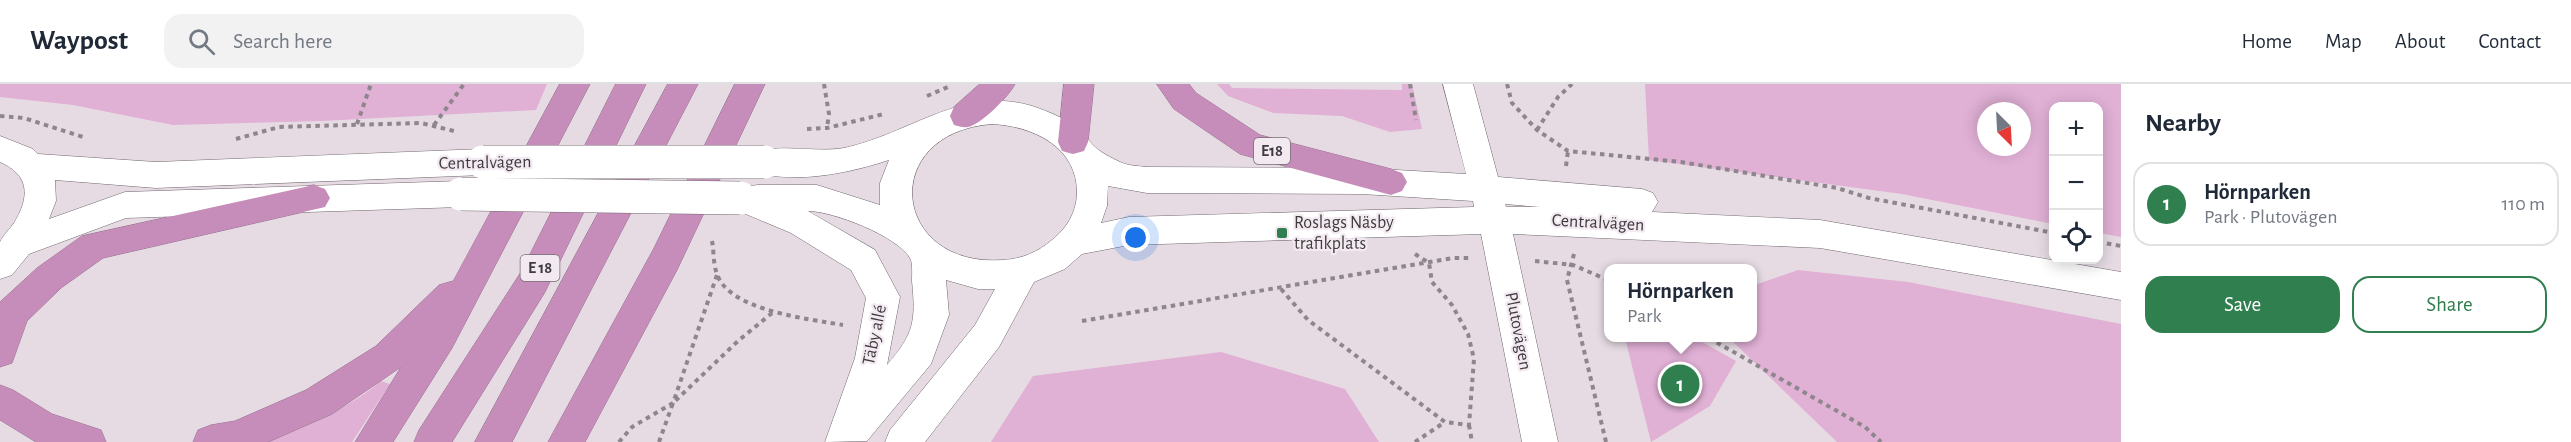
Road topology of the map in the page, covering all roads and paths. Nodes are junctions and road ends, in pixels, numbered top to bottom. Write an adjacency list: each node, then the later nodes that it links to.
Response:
1 (372, 84): 21 (path)
2 (464, 84): 22 (path)
3 (575, 84): 50 (highway)
4 (631, 84): 67 (highway, E 18)
5 (683, 84): 68 (highway, E 18)
6 (750, 84): 69 (highway)
7 (824, 84): 23 (path)
8 (954, 84): 16 (path)
9 (1000, 84): 19 (highway)
10 (1079, 84): 31 (highway)
11 (1172, 84): 33 (highway, E18)
12 (1410, 84): 20 (path)
13 (1458, 84): 34 (street, Plutovägen)
14 (1507, 84): 26 (path)
15 (1572, 84): 26 (path)
16 (920, 100)
17 (887, 114): 23 (path)
18 (0, 116): 28 (path)
19 (965, 116): 25 (street, Centralvägen); 31 (street, Centralvägen)
20 (1416, 120)
21 (357, 124): 22 (path); 29 (path)
22 (434, 125): 27 (path)
23 (826, 128): 24 (path)
24 (805, 129)
25 (933, 130): 32 (street, Centralvägen, bridge); 41 (street, Centralvägen)
26 (1536, 130): 38 (path)
27 (461, 131)
28 (88, 138)
29 (227, 142)
30 (0, 149): 32 (street, Centralvägen)
31 (1078, 149): 33 (street, Centralvägen); 39 (street, Centralvägen)
32 (32, 166): 44 (street, Centralvägen)
33 (1391, 182): 34 (street, Centralvägen)
34 (1485, 188): 37 (street, Plutovägen); 45 (street, Centralvägen)
35 (314, 198): 36 (street, Centralvägen, bridge); 44 (street, Centralvägen); 58 (highway)
36 (740, 198): 41 (street, Centralvägen); 72 (street, Täby allé)
37 (1492, 220): 39 (street, Centralvägen); 53 (street, Centralvägen); 76 (street, Plutovägen)
38 (2049, 232)
39 (1072, 242): 49 (street, Centralvägen)
40 (2103, 243): 42 (path)
41 (916, 245): 49 (street, Centralvägen); 72 (street, Täby allé)
42 (2121, 246)
43 (1576, 250): 46 (path)
44 (11, 254)
45 (2049, 255)
46 (1570, 262): 52 (path); 77 (path)
47 (2094, 264): 48 (street)
48 (2121, 269)
49 (1022, 272): 73 (street)
50 (472, 275): 65 (highway); 66 (highway)
51 (717, 275): 60 (path)
52 (1604, 278)
53 (2121, 286)
54 (1280, 288): 56 (path); 62 (path); 63 (path)
55 (772, 313): 60 (path)
56 (1082, 321)
57 (1716, 342): 78 (path)
58 (0, 352)
59 (0, 366): 61 (highway)
60 (673, 403): 70 (path); 71 (path)
61 (6, 404): 64 (highway)
62 (1445, 422): 63 (path); 74 (path)
63 (1470, 425): 75 (path)
64 (88, 442)
65 (211, 442)
66 (373, 442)
67 (432, 442)
68 (493, 442)
69 (566, 442)
70 (619, 442)
71 (659, 442)
72 (843, 442)
73 (903, 442)
74 (1415, 442)
75 (1472, 442)
76 (1540, 442)
77 (1606, 442)
78 (1881, 442)

